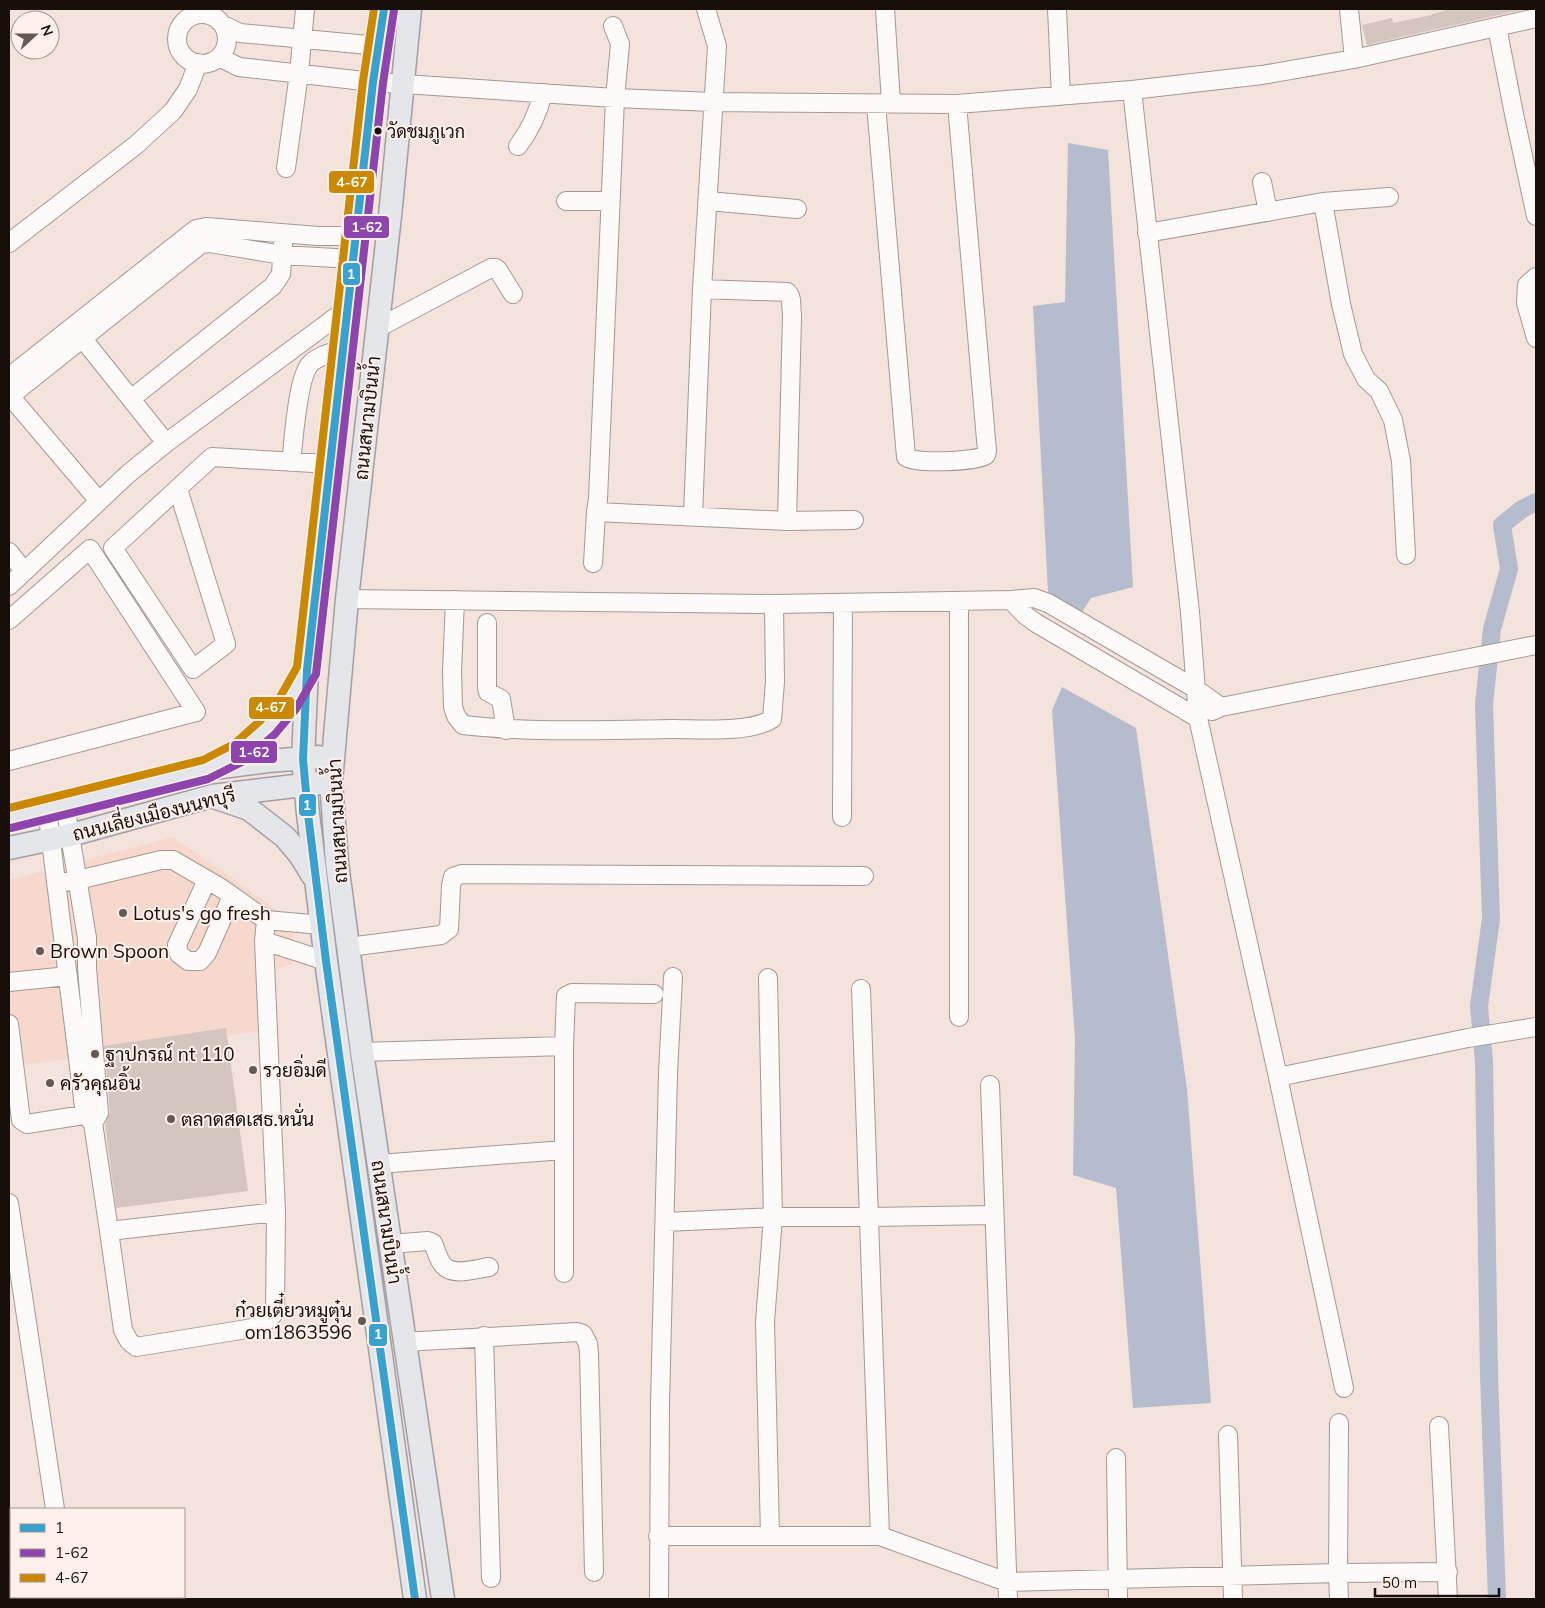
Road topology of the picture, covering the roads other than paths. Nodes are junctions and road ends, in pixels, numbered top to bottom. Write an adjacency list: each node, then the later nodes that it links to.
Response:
1 (306, 9): 13 (street)
2 (384, 9): 14 (main road, ถนนสนามบินน้ำ)
3 (410, 9): 20 (main road, ถนนสนามบินน้ำ)
4 (706, 9): 25 (street)
5 (885, 9): 26 (street)
6 (1057, 9): 23 (street)
7 (1350, 9): 16 (street)
8 (200, 11): 10 (street); 17 (street)
9 (1536, 18): 12 (street)
10 (223, 25): 13 (street); 15 (street)
11 (613, 26): 24 (street)
12 (1497, 26): 16 (street); 40 (street)
13 (302, 38): 14 (street); 18 (street)
14 (379, 46): 19 (main road, ถนนสนามบินน้ำ)
15 (219, 58): 17 (street); 18 (street)
16 (1354, 59): 21 (street)
17 (198, 63): 45 (street)
18 (299, 73): 19 (street); 29 (street)
19 (373, 82): 20 (street); 37 (main road, ถนนสนามบินน้ำ)
20 (402, 84): 22 (street); 39 (main road, ถนนสนามบินน้ำ)
21 (1132, 90): 23 (street); 41 (street)
22 (543, 93): 24 (street); 28 (street)
23 (1061, 96): 27 (street)
24 (615, 98): 25 (street); 33 (street)
25 (713, 102): 26 (street); 34 (street)
26 (884, 104): 27 (street); 27 (street)
27 (957, 104)
28 (518, 146)
29 (286, 168)
30 (1262, 182): 38 (street)
31 (1389, 196): 35 (street)
32 (566, 201): 33 (street)
33 (610, 201): 66 (street)
34 (708, 201): 36 (street); 50 (street)
35 (1323, 202): 38 (street); 71 (street)
36 (796, 209)
37 (360, 211): 39 (main road); 44 (main road, ถนนสนามบินน้ำ)
38 (1268, 212): 41 (street)
39 (390, 216): 48 (main road, ถนนสนามบินน้ำ)
40 (1536, 216)
41 (1147, 233): 85 (street)
42 (285, 234): 43 (street); 44 (street); 46 (street)
43 (198, 236): 46 (street); 52 (street)
44 (357, 236): 47 (main road, ถนนสนามบินน้ำ)
45 (9, 243)
46 (282, 255): 47 (street); 60 (street)
47 (353, 259): 48 (main road); 53 (main road, ถนนสนามบินน้ำ)
48 (384, 260): 54 (main road, ถนนสนามบินน้ำ)
49 (1536, 277): 55 (street)
50 (702, 289): 67 (street); 69 (street)
51 (513, 294): 54 (street)
52 (112, 305): 56 (street); 58 (street)
53 (348, 308): 57 (main road, ถนนสนามบินน้ำ); 61 (street)
54 (376, 329): 75 (main road, ถนนสนามบินน้ำ)
55 (1536, 338)
56 (83, 339): 59 (street); 60 (street)
57 (343, 349): 62 (street); 63 (main road, ถนนสนามบินน้ำ)
58 (9, 377)
59 (9, 397): 65 (street)
60 (131, 399): 61 (street)
61 (166, 443): 65 (street)
62 (291, 462): 63 (street); 64 (street)
63 (330, 464): 84 (main road, ถนนสนามบินน้ำ)
64 (178, 489): 64 (street)
65 (99, 501): 73 (street)
66 (596, 512): 67 (street); 72 (street)
67 (693, 516): 69 (street)
68 (854, 520): 69 (street)
69 (787, 521)
70 (9, 552): 73 (street)
71 (1406, 555)
72 (593, 563)
73 (24, 571): 74 (street)
74 (9, 586)
75 (347, 599): 76 (street); 89 (main road, ถนนสนามบินน้ำ)
76 (455, 600): 80 (street); 88 (street)
77 (1011, 600): 78 (street); 85 (street); 87 (street)
78 (960, 601): 79 (street); 118 (street)
79 (843, 603): 80 (street); 97 (street)
80 (774, 604): 88 (street)
81 (9, 620): 91 (street)
82 (488, 623): 88 (street)
83 (1536, 645): 86 (street)
84 (307, 670): 90 (main road, ถนนสนามบินน้ำ); 92 (main road)
85 (1196, 689): 86 (street); 87 (street)
86 (1222, 707): 87 (street)
87 (1198, 718): 123 (street)
88 (506, 730)
89 (332, 756): 90 (main road, ถนนเลี่ยงเมืองนนทบุรี); 93 (main road, ถนนสนามบินน้ำ)
90 (303, 759): 92 (main road, ถนนเลี่ยงเมืองนนทบุรี); 94 (main road, ถนนสนามบินน้ำ)
91 (9, 761)
92 (206, 769): 96 (main road, ถนนเลี่ยงเมืองนนทบุรี)
93 (330, 782): 94 (main road, ถนนเลี่ยงเมืองนนทบุรี); 110 (main road, ถนนสนามบินน้ำ)
94 (305, 784): 95 (main road, ถนนเลี่ยงเมืองนนทบุรี); 105 (main road, ถนนสนามบินน้ำ)
95 (212, 796): 99 (main road, ถนนเลี่ยงเมืองนนทบุรี); 105 (main road)
96 (56, 807): 98 (main road, ถนนเลี่ยงเมืองนนทบุรี); 99 (street)
97 (842, 817)
98 (9, 818)
99 (61, 837): 100 (main road, ถนนเลี่ยงเมืองนนทบุรี); 102 (street); 104 (street)
100 (9, 848)
101 (864, 876): 110 (street)
102 (78, 880): 103 (street); 104 (street); 125 (street)
103 (208, 880): 106 (street); 106 (street)
104 (56, 883): 112 (street)
105 (317, 884): 108 (main road, ถนนสนามบินน้ำ)
106 (232, 896): 107 (street)
107 (266, 920): 108 (street); 109 (street)
108 (322, 925): 111 (main road, ถนนสนามบินน้ำ)
109 (264, 941): 111 (street); 129 (street)
110 (349, 947): 122 (main road, ถนนสนามบินน้ำ)
111 (326, 960): 150 (main road, ถนนสนามบินน้ำ)
112 (68, 976): 115 (street); 125 (street)
113 (673, 977): 133 (street)
114 (768, 978): 131 (street)
115 (9, 982)
116 (861, 989): 132 (street)
117 (654, 994): 121 (street)
118 (959, 1017)
119 (9, 1024): 125 (street)
120 (1536, 1027): 123 (street)
121 (564, 1046): 122 (street); 126 (street)
122 (362, 1052): 127 (main road, ถนนสนามบินน้ำ)
123 (1278, 1077): 140 (street)
124 (990, 1085): 130 (street)
125 (92, 1117): 134 (street)
126 (564, 1150): 127 (street); 137 (street)
127 (379, 1164): 135 (main road, ถนนสนามบินน้ำ)
128 (9, 1203): 145 (street)
129 (276, 1212): 134 (street); 134 (street)
130 (994, 1215): 132 (street); 157 (street)
131 (772, 1217): 132 (street); 133 (street); 147 (street)
132 (870, 1217): 148 (street)
133 (665, 1222): 146 (street)
134 (109, 1231)
135 (390, 1244): 136 (street); 139 (main road, ถนนสนามบินน้ำ)
136 (489, 1267)
137 (564, 1273)
138 (484, 1336): 139 (street); 151 (street); 155 (street)
139 (404, 1342): 149 (main road, ถนนสนามบินน้ำ)
140 (1344, 1388)
141 (1338, 1423): 153 (street)
142 (1439, 1426): 152 (street)
143 (1228, 1435): 154 (street)
144 (1116, 1458): 156 (street)
145 (56, 1508)
146 (658, 1536): 147 (street); 160 (street)
147 (770, 1536): 148 (street)
148 (880, 1536): 157 (street)
149 (437, 1565): 150 (main road); 159 (main road, ถนนสนามบินน้ำ)
150 (411, 1568): 158 (main road, ถนนสนามบินน้ำ)
151 (594, 1572)
152 (1448, 1572): 153 (street); 164 (street)
153 (1338, 1573): 154 (street); 163 (street)
154 (1233, 1576): 156 (street); 162 (street)
155 (491, 1578)
156 (1117, 1579): 157 (street); 161 (street)
157 (1007, 1590)
158 (415, 1599)
159 (443, 1599)
160 (659, 1599)
161 (1118, 1599)
162 (1233, 1599)
163 (1339, 1599)
164 (1448, 1599)

